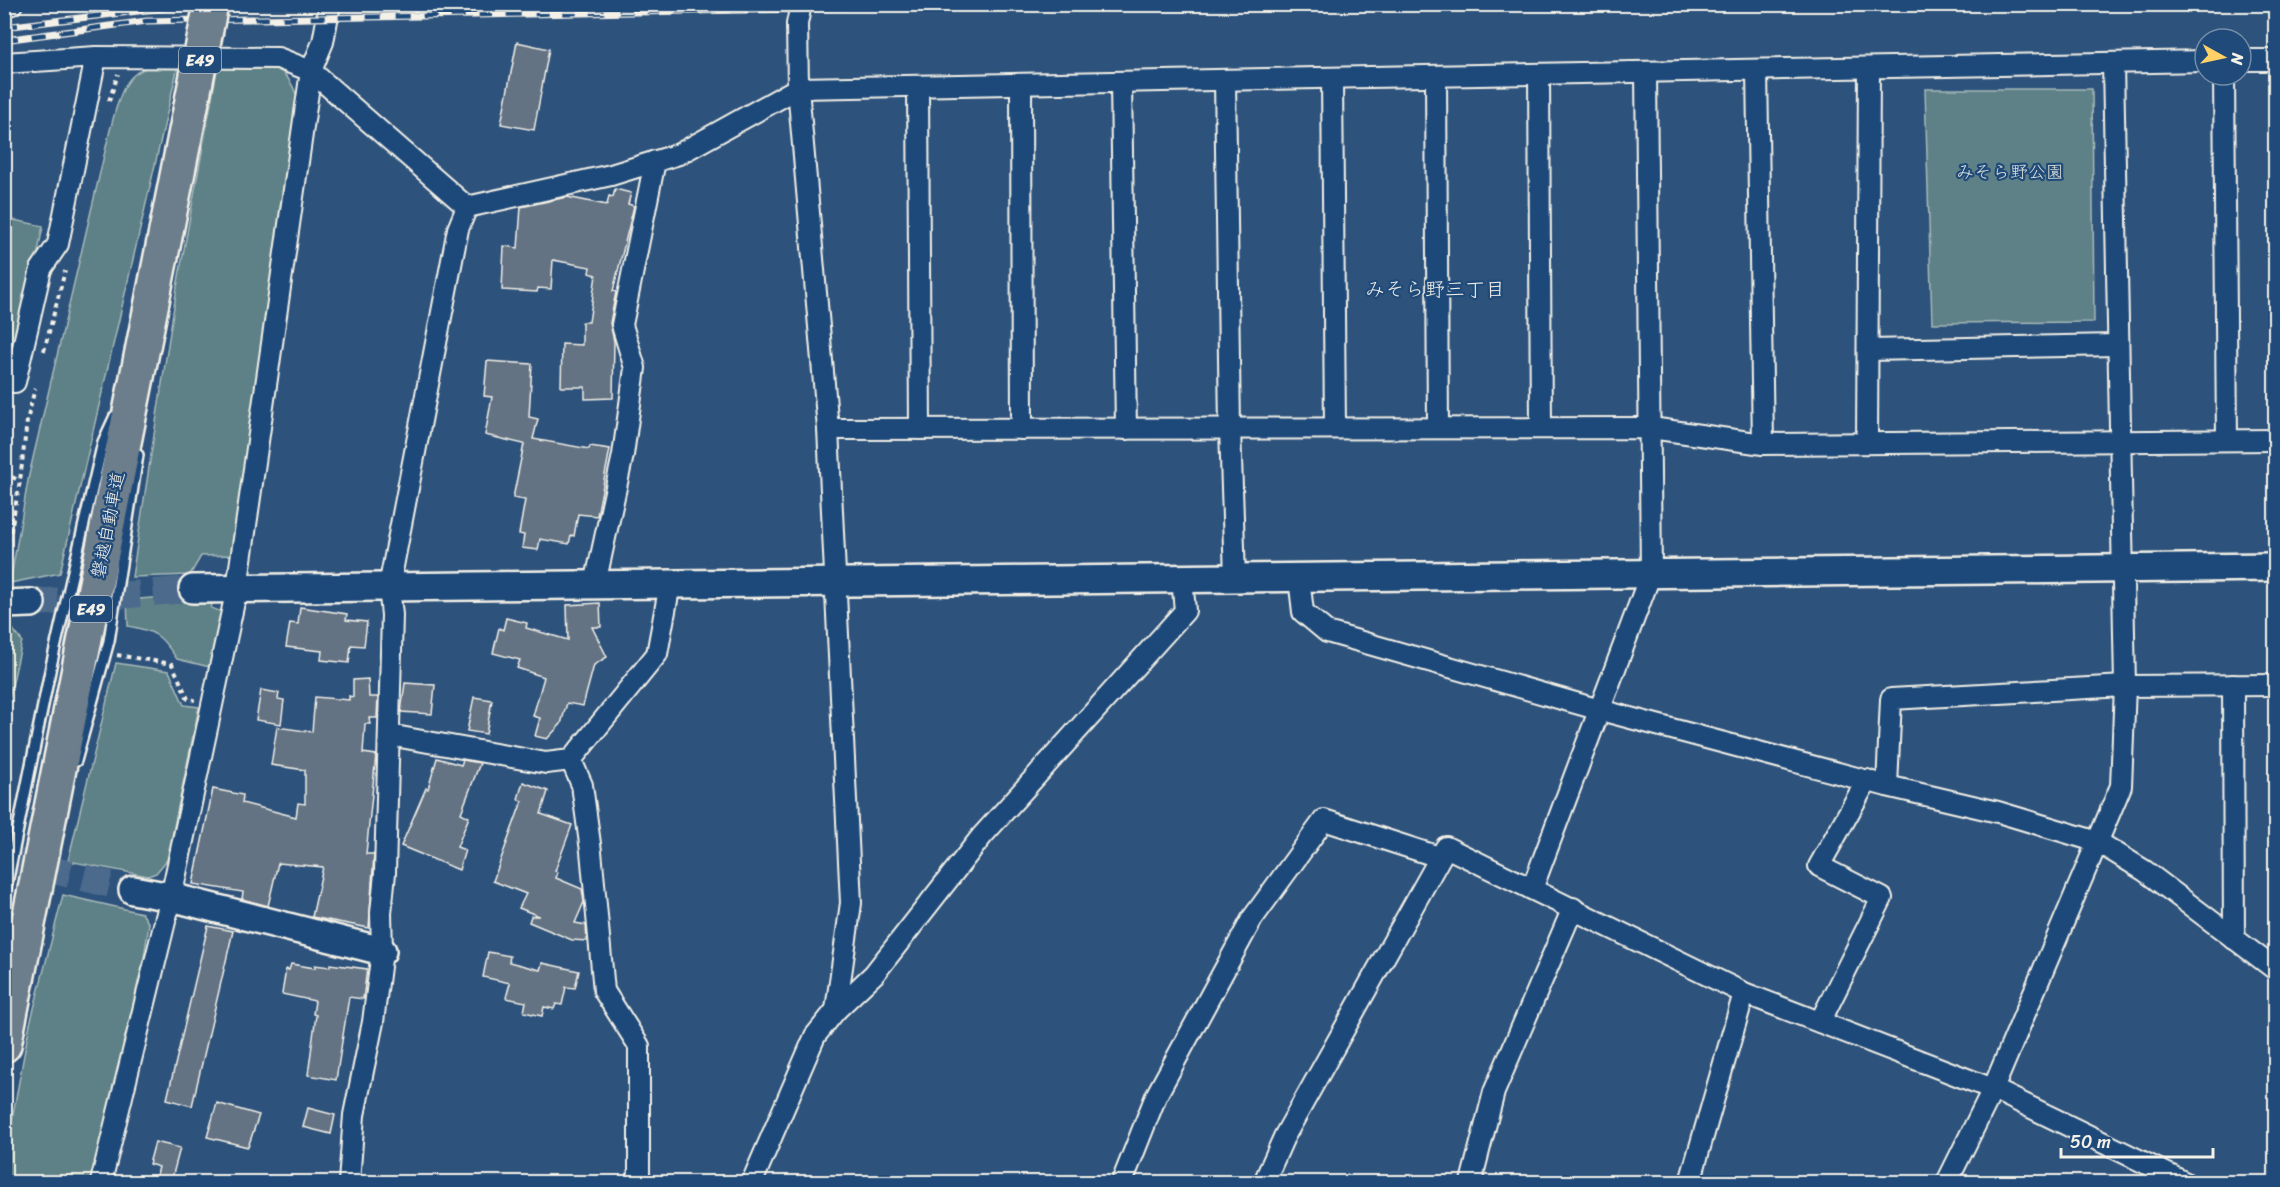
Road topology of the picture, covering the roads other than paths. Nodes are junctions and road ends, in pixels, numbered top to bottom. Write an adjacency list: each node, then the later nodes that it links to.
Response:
1 (12, 4): 5 (street)
2 (211, 4): 29 (highway, 磐越自動車道 / E49, bridge)
3 (330, 4): 14 (street)
4 (801, 4): 24 (street)
5 (4, 6)
6 (96, 57): 10 (street); 14 (street); 30 (street)
7 (2253, 60): 8 (street)
8 (2276, 60)
9 (2193, 61): 11 (street)
10 (4, 63)
11 (2113, 63): 12 (street); 27 (street)
12 (1869, 68): 13 (street); 28 (street)
13 (1757, 70): 15 (street); 44 (street)
14 (311, 71): 26 (street); 56 (street)
15 (1646, 72): 16 (street); 34 (street)
16 (1539, 74): 17 (street); 33 (street)
17 (1436, 76): 18 (street); 32 (street)
18 (1332, 78): 19 (street); 31 (street)
19 (1226, 80): 20 (street); 39 (street)
20 (1121, 82): 21 (street); 38 (street)
21 (1022, 84): 22 (street); 37 (street)
22 (918, 86): 24 (street); 36 (street)
23 (2224, 87): 40 (street)
24 (798, 88): 25 (street); 35 (street)
25 (655, 161): 26 (street); 53 (street)
26 (468, 207): 55 (street)
27 (2118, 345): 28 (street); 42 (street)
28 (1869, 350): 43 (street)
29 (146, 358): 69 (highway, 磐越自動車道 / E49); 74 (lane)
30 (4, 381)
31 (1335, 428): 32 (street); 39 (street)
32 (1437, 428): 33 (street)
33 (1541, 428): 34 (street)
34 (1651, 428): 44 (street); 48 (street)
35 (828, 429): 36 (street); 52 (street)
36 (920, 429): 37 (street)
37 (1022, 429): 38 (street)
38 (1126, 429): 39 (street)
39 (1230, 429): 50 (street)
40 (2227, 440): 41 (street); 42 (street)
41 (2276, 440)
42 (2120, 441): 43 (street); 47 (street)
43 (1867, 443): 44 (street)
44 (1763, 444)
45 (139, 450): 64 (lane)
46 (2276, 567): 47 (street)
47 (2122, 568): 48 (street); 60 (street)
48 (1651, 573): 51 (street); 61 (street)
49 (1182, 578): 50 (street); 52 (street); 80 (street)
50 (1235, 578): 51 (street)
51 (1299, 578): 61 (street)
52 (837, 582): 54 (street); 80 (street)
53 (595, 584): 54 (street); 55 (street)
54 (670, 584): 63 (street)
55 (388, 587): 56 (street); 62 (street)
56 (237, 588): 57 (street); 73 (street)
57 (193, 589)
58 (2233, 685): 59 (street); 60 (street); 76 (street)
59 (2276, 685)
60 (2125, 686): 67 (street); 68 (street)
61 (1600, 710): 65 (street); 71 (street)
62 (389, 735): 63 (street); 77 (street)
63 (571, 760): 86 (street)
64 (72, 771)
65 (1867, 780): 67 (street); 81 (street)
66 (68, 782): 69 (lane)
67 (1887, 786): 68 (street)
68 (2098, 842): 76 (street); 83 (street)
69 (44, 850): 82 (highway, 磐越自動車道 / E49)
70 (1439, 858): 71 (street); 88 (street); 89 (street)
71 (1532, 889): 75 (street)
72 (133, 890): 73 (street)
73 (171, 897): 77 (street); 84 (street)
74 (4, 898)
75 (1573, 908): 79 (street); 90 (street)
76 (2234, 939): 78 (street)
77 (382, 951): 85 (street)
78 (2276, 970)
79 (1744, 993): 81 (street); 91 (street)
80 (836, 1010): 87 (street)
81 (1820, 1022): 83 (street)
82 (4, 1045)
83 (1993, 1089): 92 (street); 93 (street)
84 (101, 1182)
85 (350, 1182)
86 (636, 1182)
87 (752, 1182)
88 (1122, 1182)
89 (1264, 1182)
90 (1471, 1182)
91 (1690, 1182)
92 (1947, 1182)
93 (2184, 1182)

